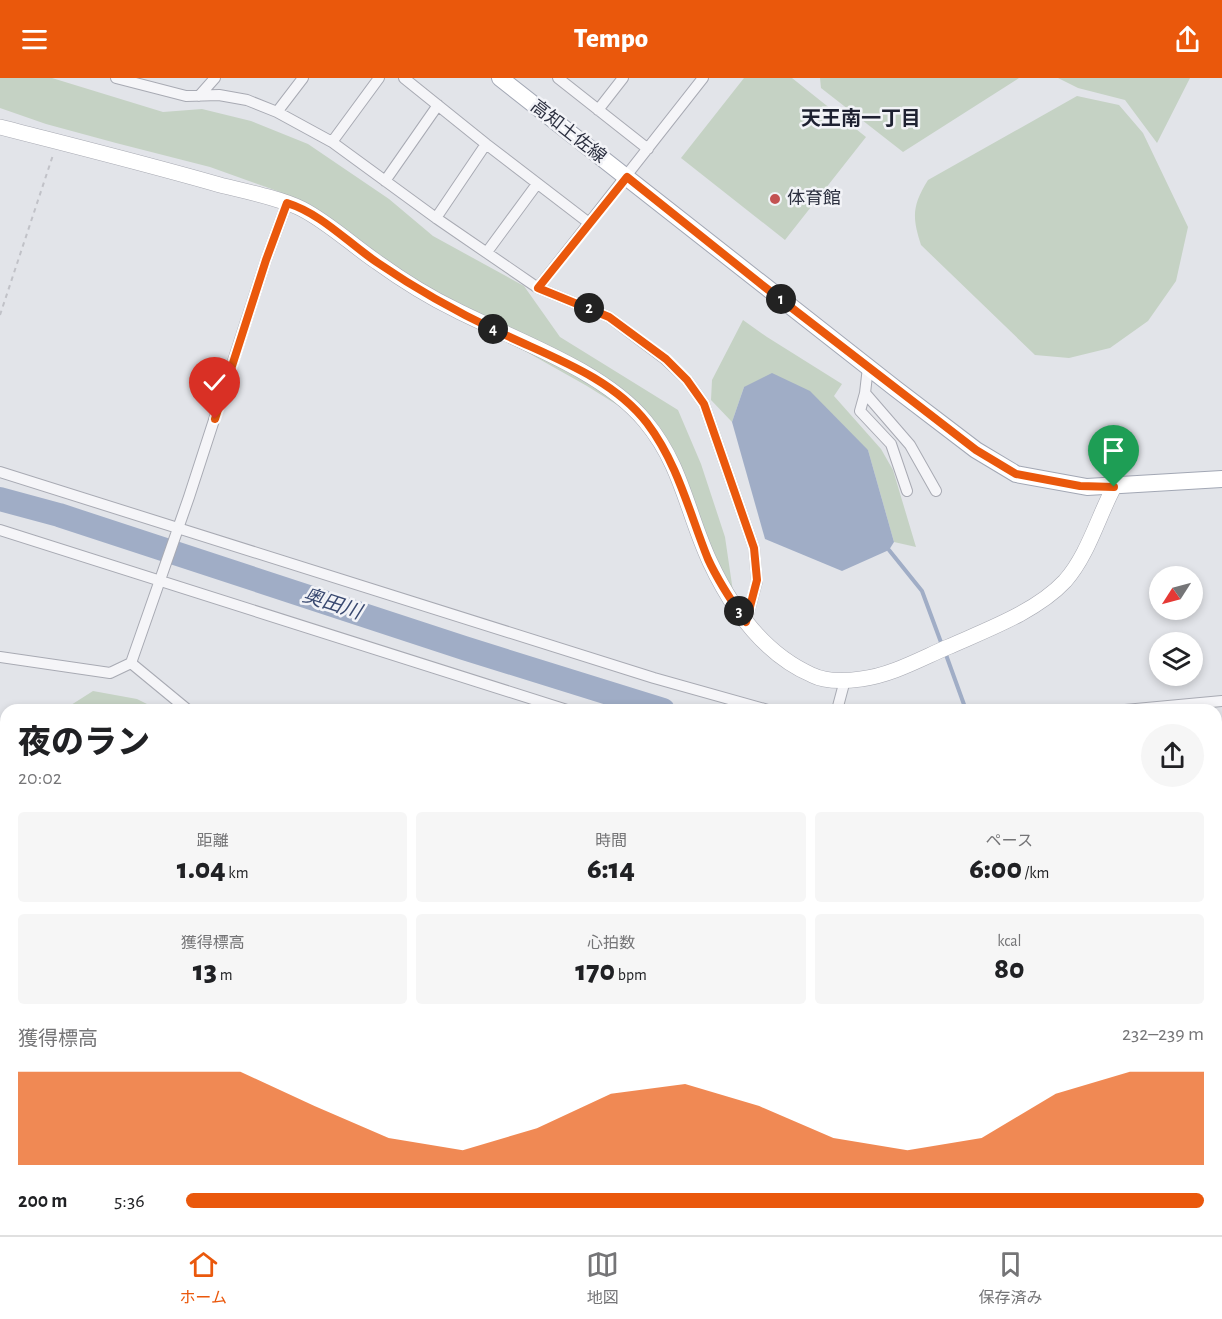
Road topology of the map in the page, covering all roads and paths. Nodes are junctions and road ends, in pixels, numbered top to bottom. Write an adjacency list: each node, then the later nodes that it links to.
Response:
1 (116, 78): 10 (street)
2 (303, 78): 13 (street)
3 (379, 78): 16 (street)
4 (404, 78): 11 (street)
5 (500, 78): 19 (main road, 高知土佐線)
6 (558, 78): 12 (street)
7 (623, 78): 12 (street)
8 (703, 78): 18 (street)
9 (210, 79): 10 (street)
10 (199, 96): 13 (street)
11 (438, 105): 17 (street); 20 (street)
12 (598, 110): 18 (street)
13 (277, 112): 16 (street)
14 (0, 127): 15 (street)
15 (57, 142): 22 (street); 27 (path)
16 (332, 142): 20 (street)
17 (486, 144): 21 (street); 23 (street)
18 (648, 149): 19 (street)
19 (627, 177): 24 (street); 28 (main road, 高知土佐線)
20 (385, 181): 23 (street)
21 (537, 184): 24 (street); 25 (street)
22 (287, 203): 35 (street); 38 (street)
23 (435, 218): 25 (street)
24 (589, 223): 26 (street)
25 (487, 252): 26 (street)
26 (538, 288): 38 (street)
27 (0, 315)
28 (868, 367): 29 (street); 32 (main road, 高知土佐線)
29 (865, 393): 33 (street); 34 (street)
30 (0, 472): 35 (street)
31 (1222, 479): 32 (main road, 高知土佐線)
32 (1114, 487): 41 (street)
33 (907, 491)
34 (936, 491)
35 (178, 528): 37 (street); 45 (street)
36 (0, 530): 37 (street)
37 (160, 580): 40 (street); 44 (street)
38 (746, 622): 41 (street)
39 (0, 657): 40 (street)
40 (131, 663): 43 (street)
41 (845, 680): 46 (street)
42 (1222, 701): 47 (street)
43 (181, 704)
44 (548, 704)
45 (747, 704)
46 (839, 704)
47 (1190, 704)

